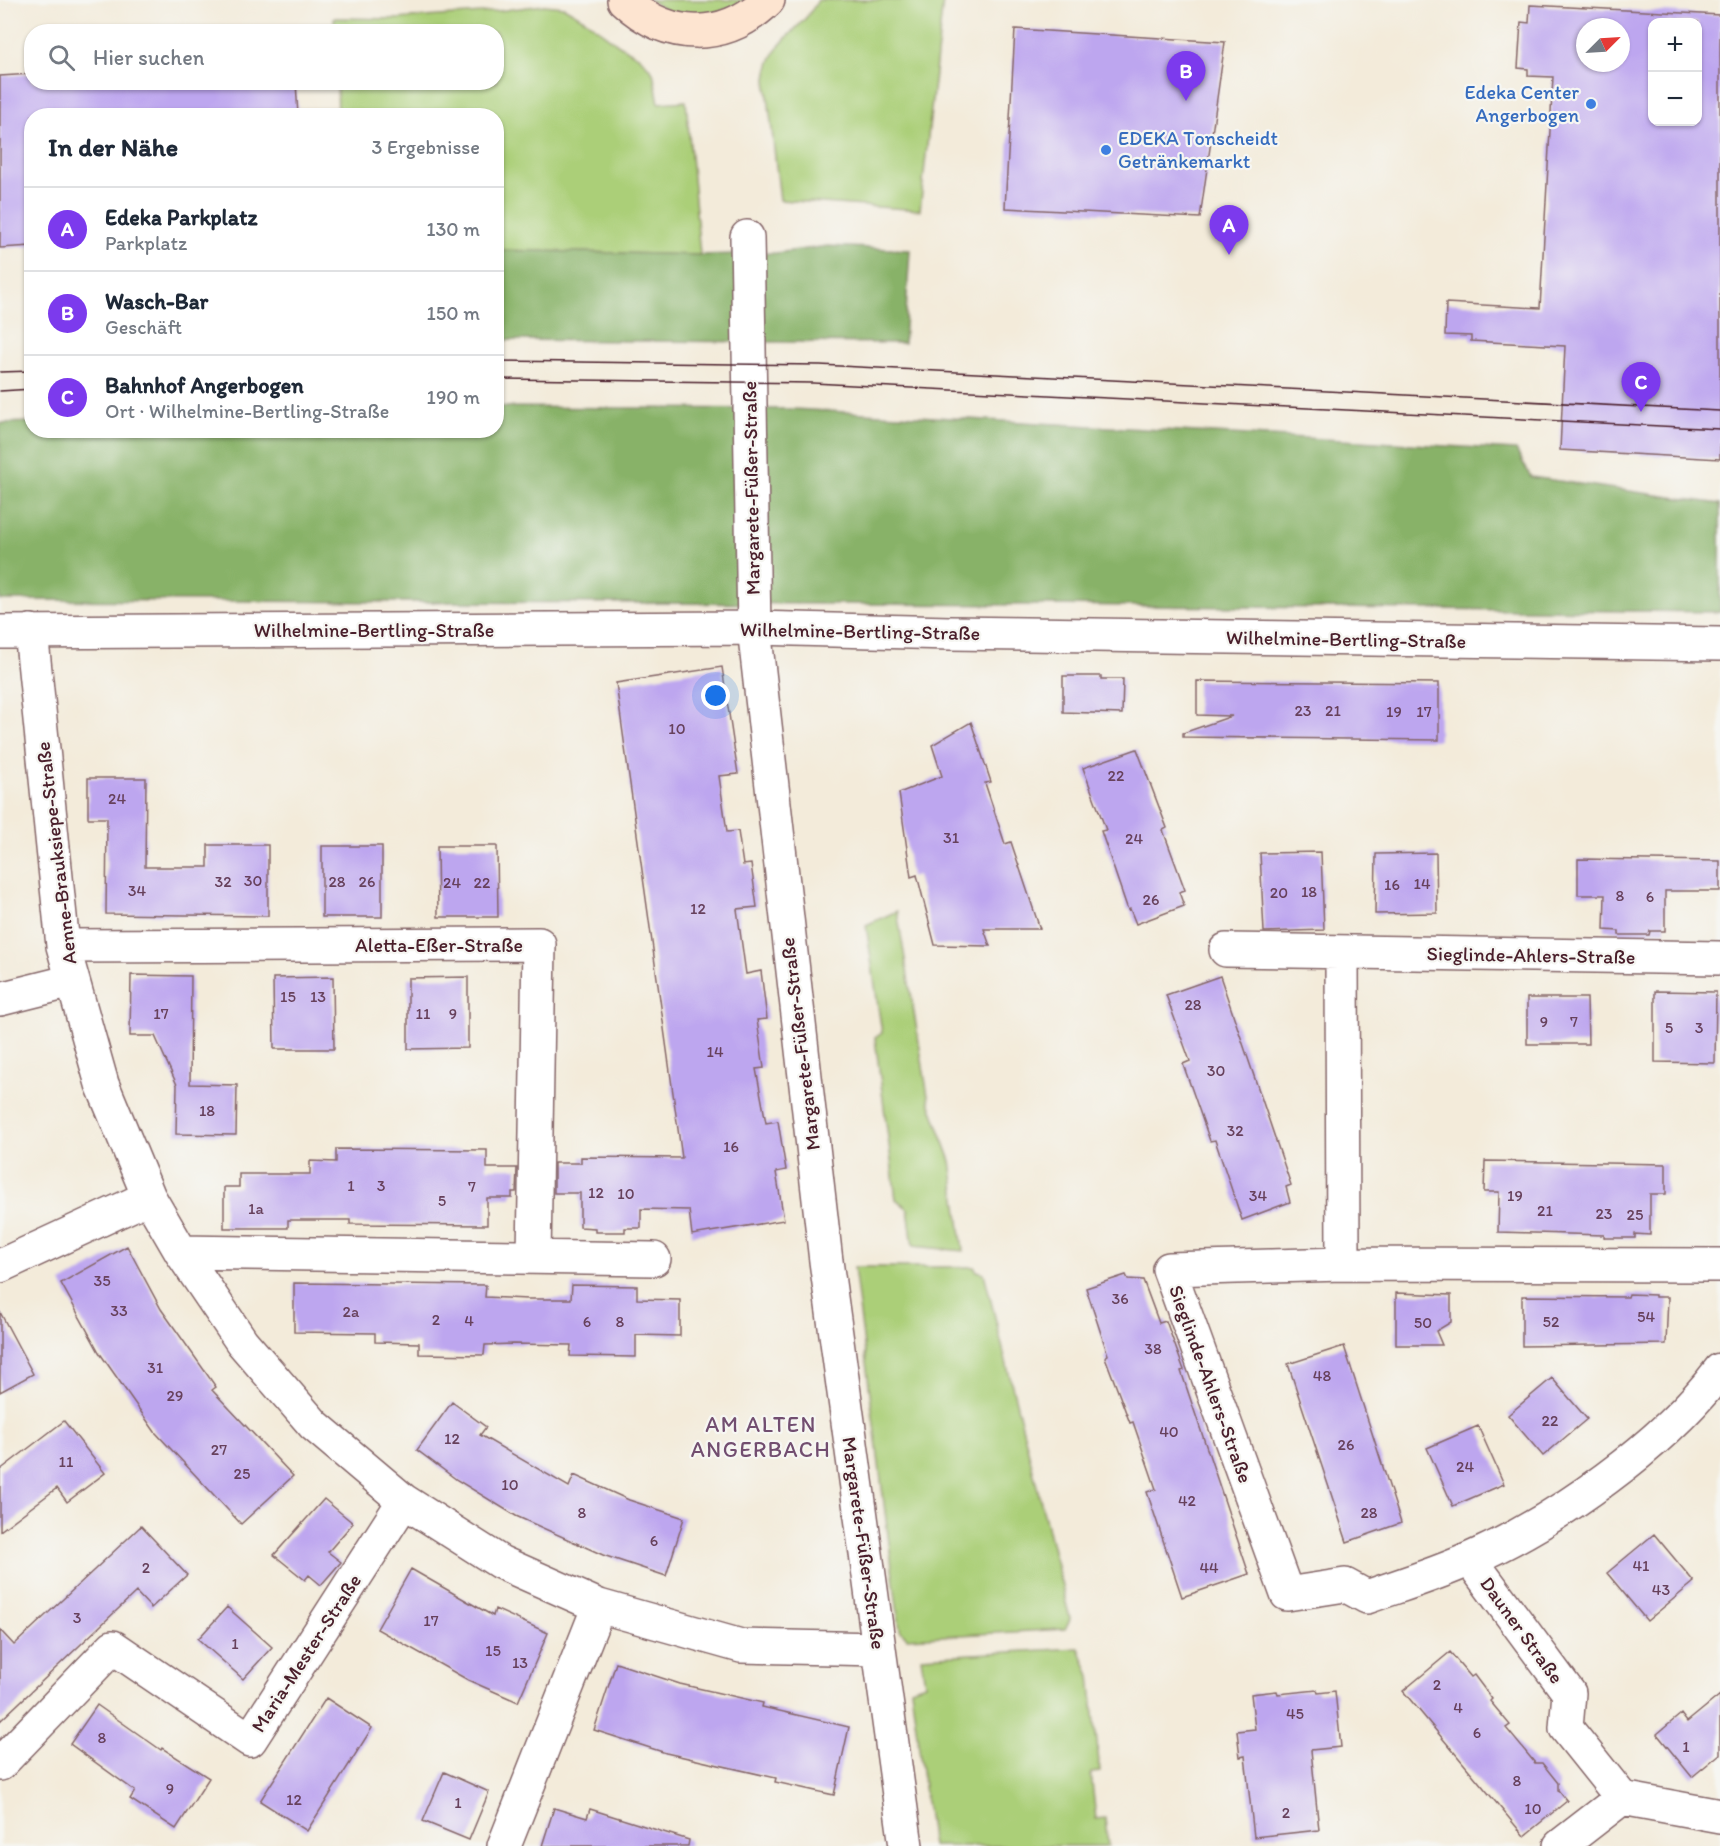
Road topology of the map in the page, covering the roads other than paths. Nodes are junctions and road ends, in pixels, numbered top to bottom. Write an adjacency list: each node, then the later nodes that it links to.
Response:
1 (624, 0): 2 (main road)
2 (768, 0)
3 (747, 237): 4 (street, Margarete-Füßer-Straße)
4 (754, 628): 5 (street, Wilhelmine-Bertling-Straße); 6 (street, Wilhelmine-Bertling-Straße); 24 (street, Margarete-Füßer-Straße)
5 (16, 632): 7 (street, Aenne-Brauksiepe-Straße)
6 (1720, 644)
7 (63, 946): 11 (street, Aenne-Brauksiepe-Straße); 15 (street, Aletta-Eßer-Straße)
8 (1226, 950): 9 (street, Sieglinde-Ahlers-Straße)
9 (1342, 952): 10 (street, Sieglinde-Ahlers-Straße); 17 (street)
10 (1720, 958)
11 (72, 981): 12 (street); 13 (street, Aenne-Brauksiepe-Straße)
12 (0, 999)
13 (149, 1197): 14 (street, Aenne-Brauksiepe-Straße); 19 (street)
14 (181, 1252): 15 (street); 21 (street, Aenne-Brauksiepe-Straße)
15 (534, 1257): 16 (street)
16 (654, 1259)
17 (1343, 1264): 18 (street, Sieglinde-Ahlers-Straße); 22 (street, Sieglinde-Ahlers-Straße)
18 (1720, 1265)
19 (0, 1266)
20 (1720, 1370): 22 (street)
21 (404, 1502): 23 (street, Aenne-Brauksiepe-Straße); 25 (street, Maria-Mester-Straße)
22 (1470, 1559): 26 (street, Dauner Straße)
23 (599, 1606): 24 (street, Aenne-Brauksiepe-Straße); 28 (street)
24 (879, 1649): 29 (street, Margarete-Füßer-Straße)
25 (0, 1764)
26 (1622, 1798): 27 (street); 30 (street)
27 (1720, 1816)
28 (504, 1846)
29 (906, 1846)
30 (1560, 1846)

